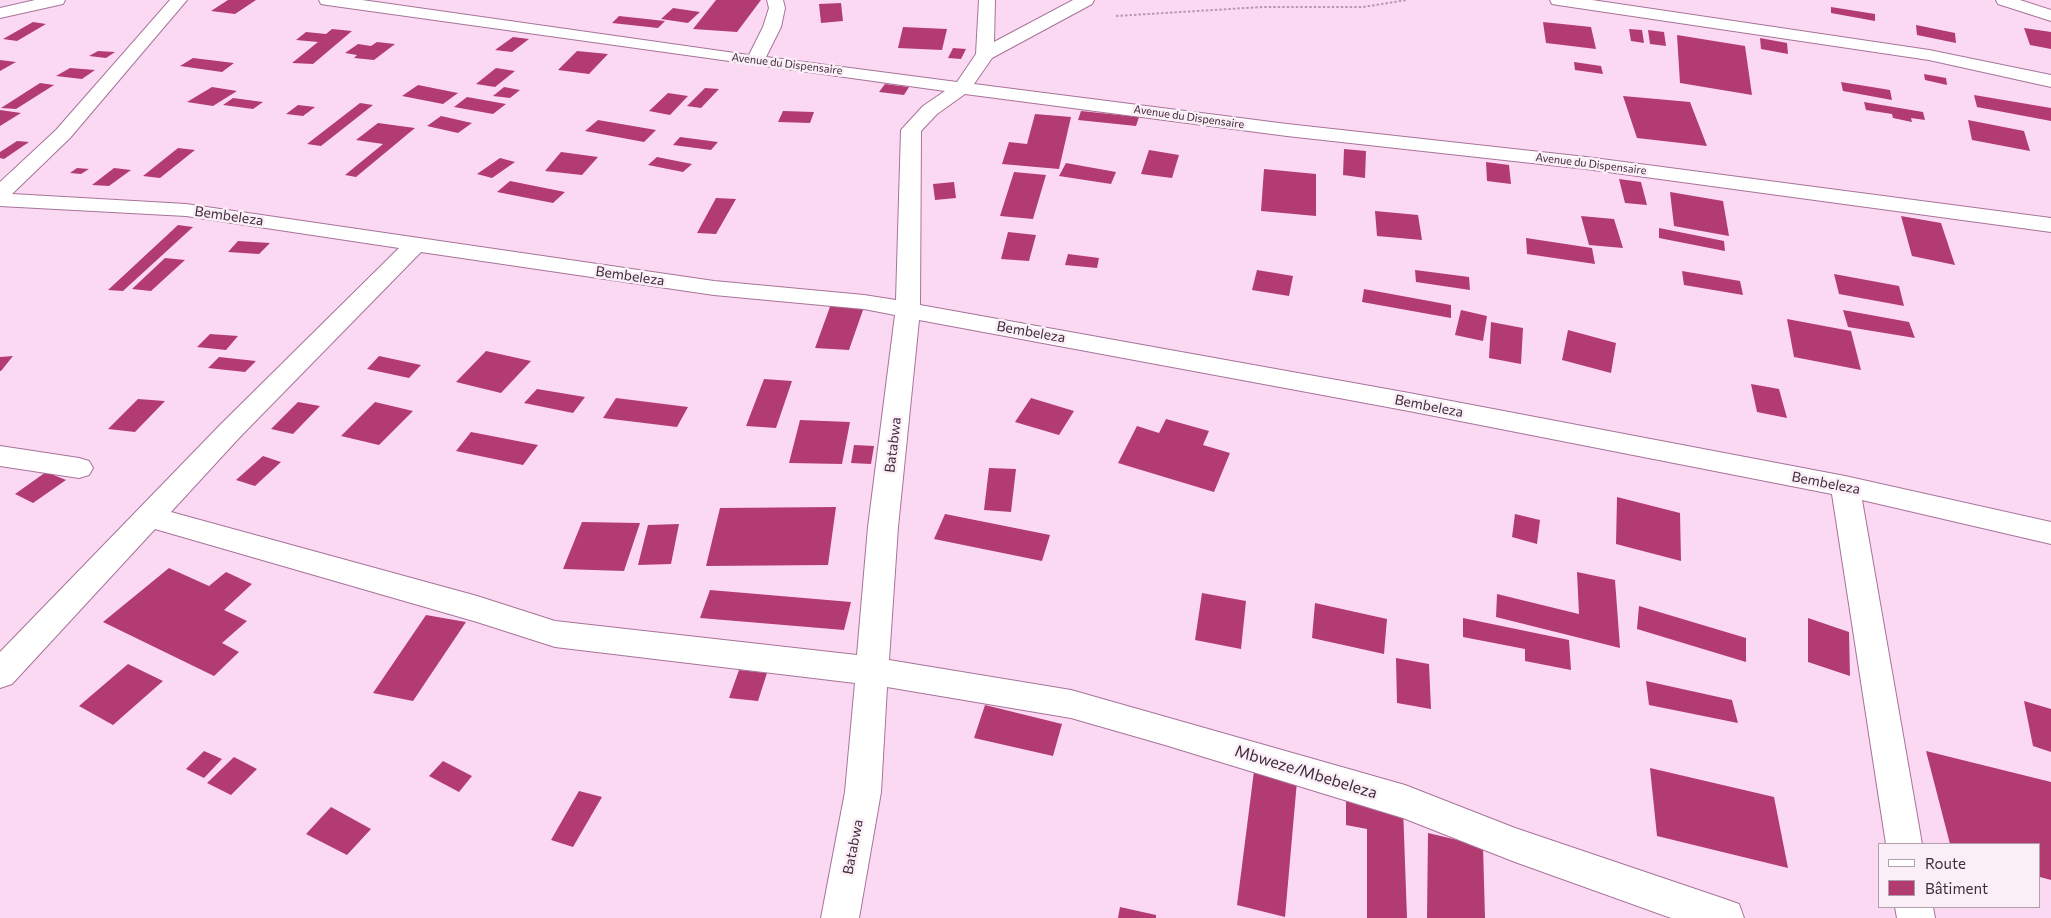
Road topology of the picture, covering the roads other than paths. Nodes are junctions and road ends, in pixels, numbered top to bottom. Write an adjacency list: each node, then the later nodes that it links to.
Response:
1 (57, 0): 9 (street)
2 (179, 0): 15 (street)
3 (327, 0): 12 (street, Avenue du Dispensaire)
4 (775, 0): 12 (street)
5 (987, 0): 11 (street)
6 (1086, 0): 11 (street)
7 (1558, 0): 13 (street)
8 (2004, 0): 10 (street)
9 (0, 13)
10 (2051, 16)
11 (985, 54): 14 (street, Batabwa)
12 (756, 61): 14 (street, Avenue du Dispensaire)
13 (2051, 80)
14 (963, 87): 17 (street, Avenue du Dispensaire); 19 (street, Batabwa)
15 (0, 194)
16 (0, 200): 18 (street, Bembeleza)
17 (2051, 225)
18 (417, 243): 19 (street, Bembeleza); 23 (street)
19 (908, 310): 22 (street, Bembeleza); 25 (street, Batabwa)
20 (0, 456): 21 (street)
21 (79, 468)
22 (1845, 486): 24 (street, Bembeleza); 27 (street)
23 (150, 517): 25 (street, Mbweze/Mbebeleza); 26 (street)
24 (2051, 533)
25 (874, 671): 28 (street, Batabwa); 29 (street, Mbweze/Mbebeleza)
26 (0, 674)
27 (1904, 843)
28 (840, 918)
29 (1725, 918)

